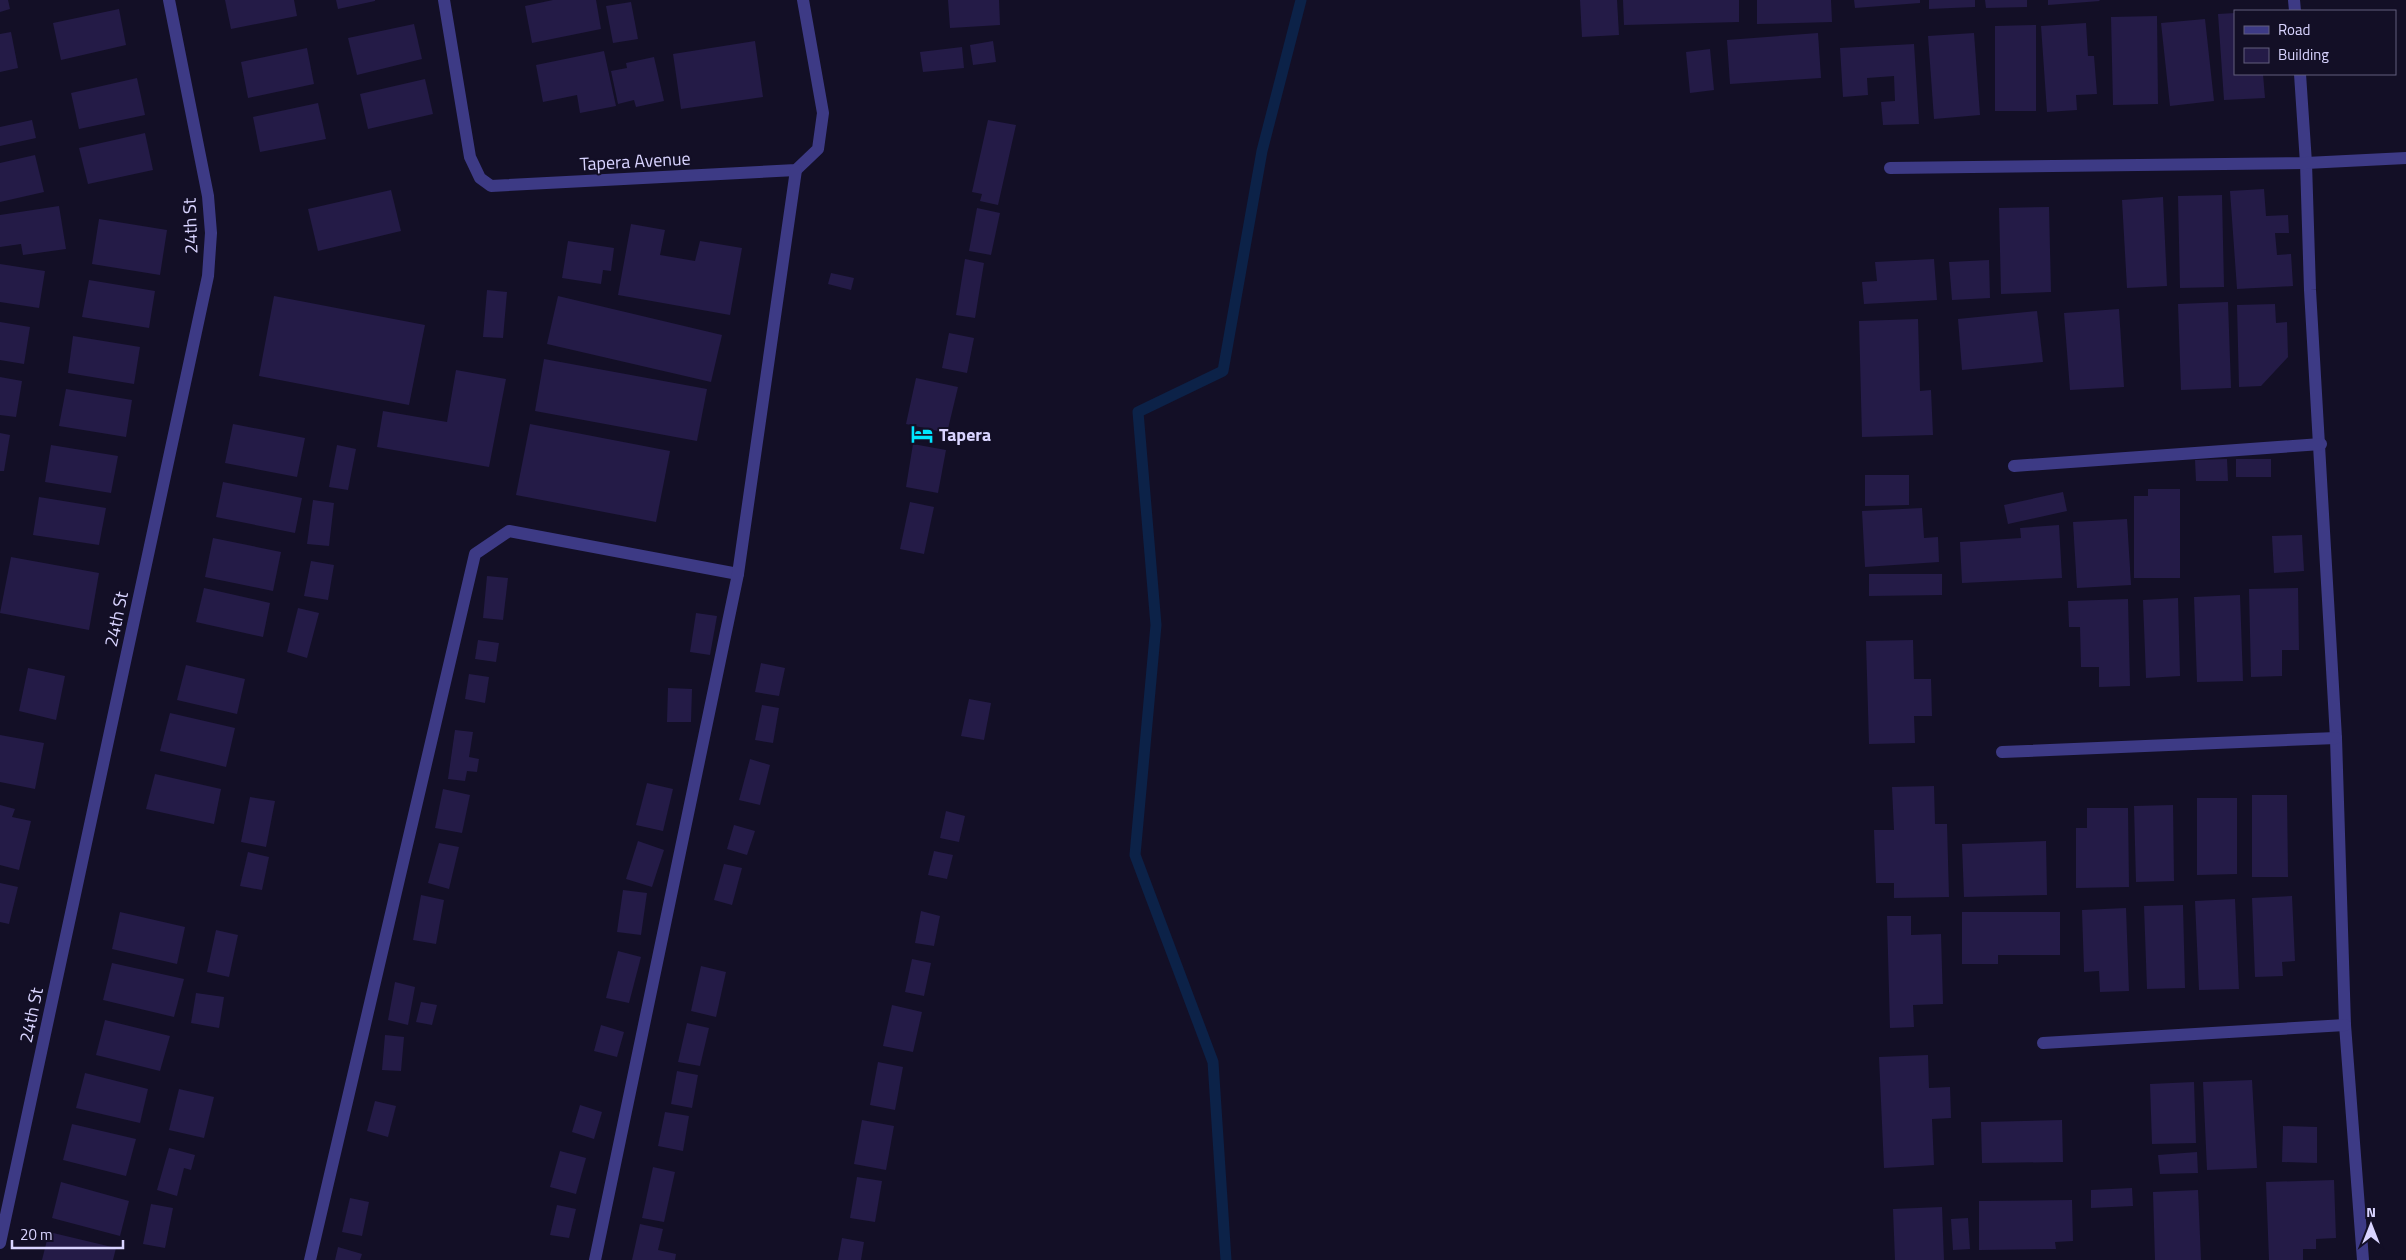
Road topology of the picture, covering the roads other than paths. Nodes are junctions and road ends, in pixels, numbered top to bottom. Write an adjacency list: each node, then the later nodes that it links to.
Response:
1 (169, 0): 16 (street, 24th St)
2 (444, 0): 8 (street, Tapera Avenue)
3 (803, 0): 8 (street)
4 (2300, 75): 6 (street)
5 (2406, 158): 6 (street)
6 (2306, 163): 7 (street); 9 (street)
7 (1890, 168)
8 (796, 170): 11 (street)
9 (2320, 444): 10 (street); 12 (street)
10 (2014, 466)
11 (738, 574): 17 (street); 18 (street)
12 (2336, 738): 13 (street); 14 (street)
13 (2002, 752)
14 (2345, 1025): 15 (street); 19 (street)
15 (2043, 1043)
16 (0, 1243)
17 (310, 1260)
18 (595, 1260)
19 (2363, 1260)

